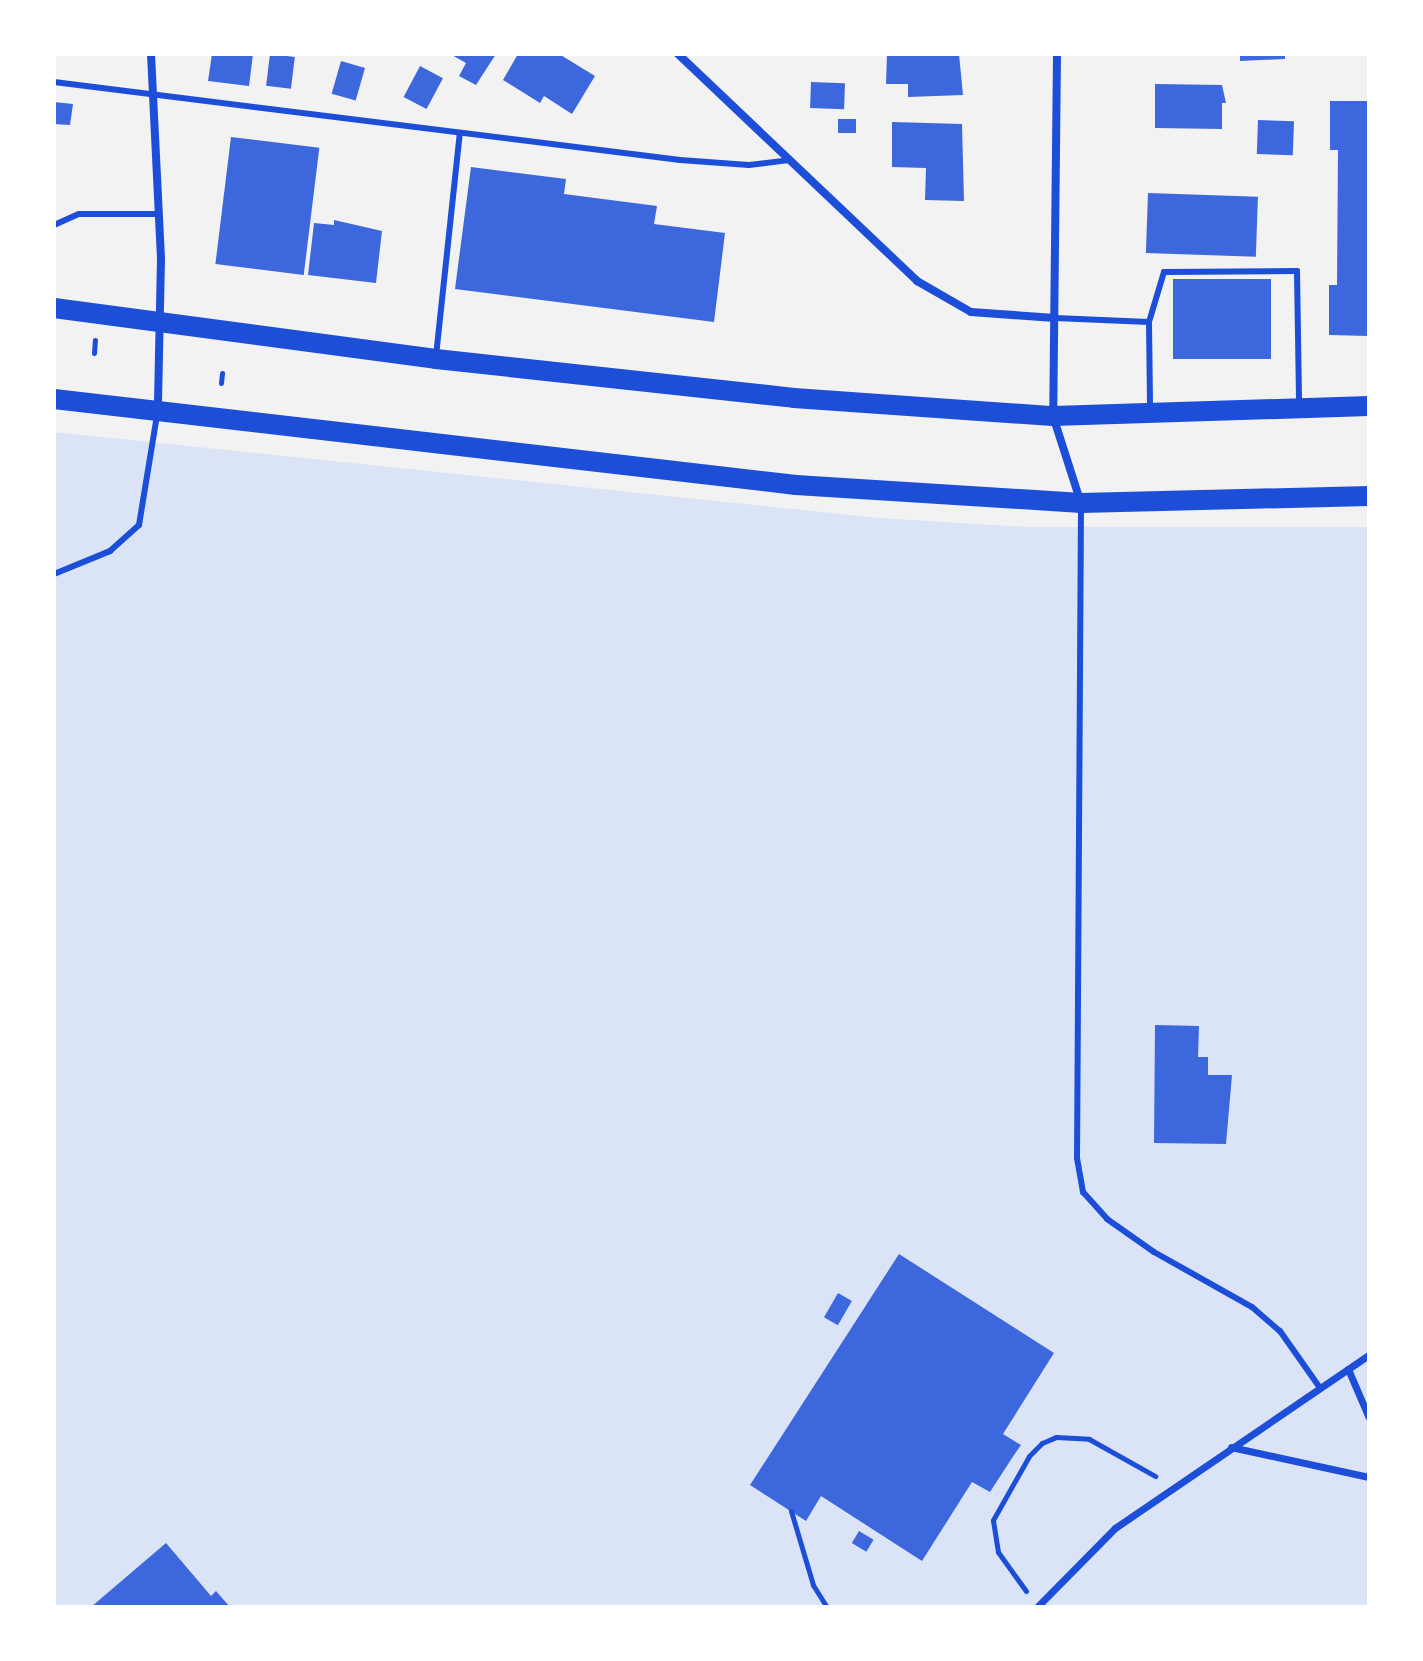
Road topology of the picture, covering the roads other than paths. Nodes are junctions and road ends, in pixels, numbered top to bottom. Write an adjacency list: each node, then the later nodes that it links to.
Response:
1 (151, 54): 5 (street)
2 (678, 54): 7 (street)
3 (1057, 54): 11 (street)
4 (54, 82): 5 (lane)
5 (153, 95): 6 (lane); 8 (street)
6 (460, 133): 7 (lane); 14 (lane)
7 (787, 160): 11 (street)
8 (159, 214): 9 (lane); 12 (street)
9 (54, 225)
10 (54, 308): 12 (main road)
11 (1055, 318): 13 (lane); 20 (street)
12 (160, 321): 14 (main road); 17 (street)
13 (1149, 322): 18 (lane); 19 (lane)
14 (436, 359): 20 (main road)
15 (54, 399): 17 (main road)
16 (1369, 406): 18 (main road)
17 (158, 408): 22 (main road); 23 (lane)
18 (1299, 408): 19 (main road)
19 (1150, 413): 20 (main road)
20 (1053, 416): 22 (street)
21 (1369, 496): 22 (main road)
22 (1081, 503): 26 (lane)
23 (54, 574)
24 (1369, 1355): 25 (street)
25 (1348, 1369): 26 (street); 27 (street)
26 (1320, 1388): 28 (street)
27 (1369, 1418)
28 (1231, 1447): 29 (street); 30 (street)
29 (1369, 1477)
30 (1038, 1606)

